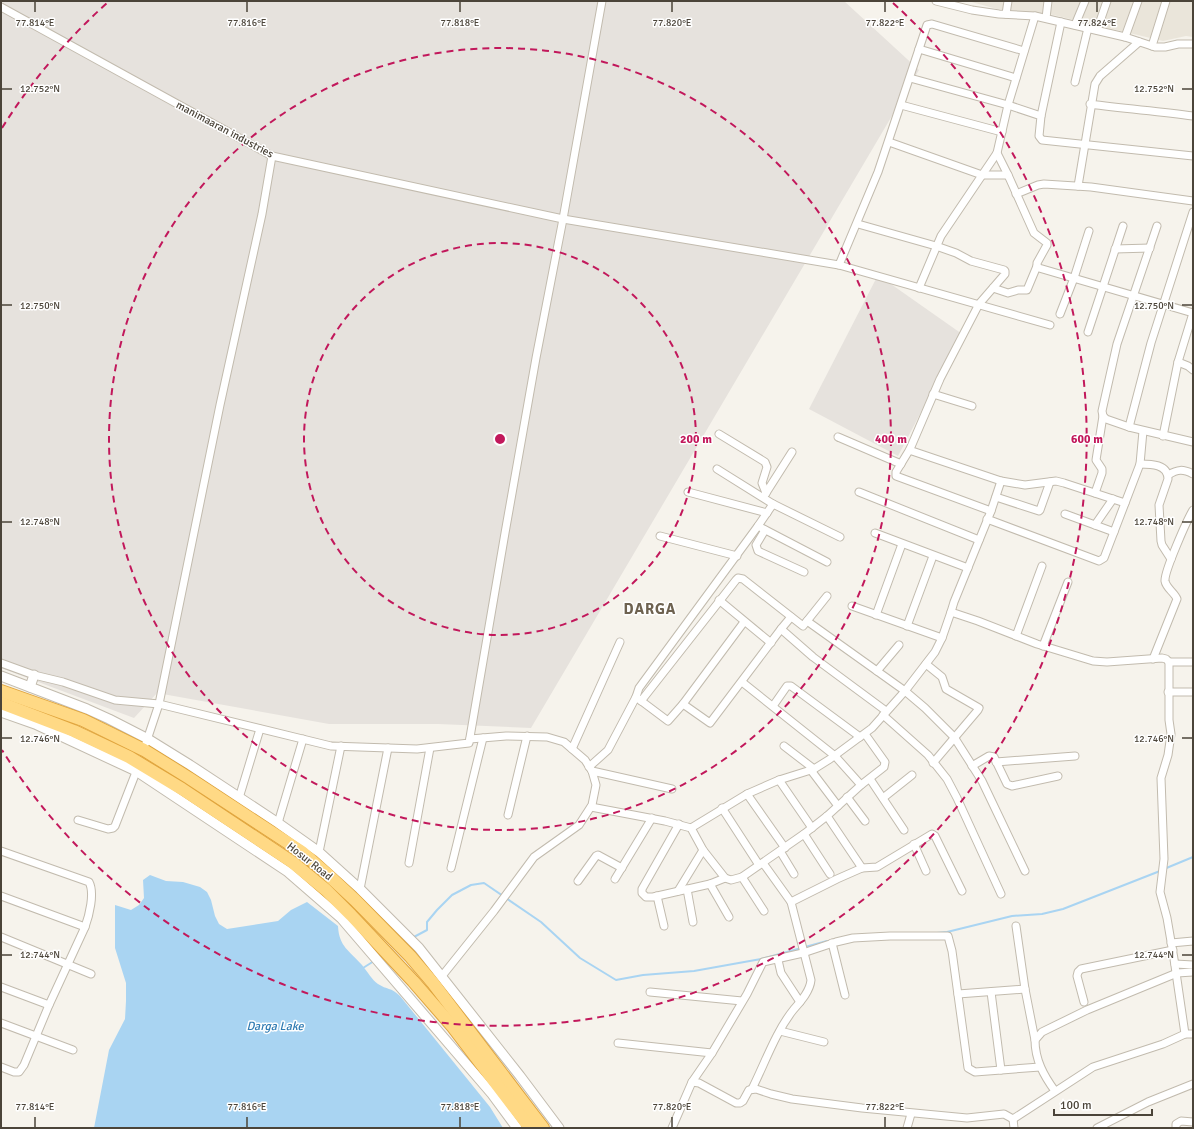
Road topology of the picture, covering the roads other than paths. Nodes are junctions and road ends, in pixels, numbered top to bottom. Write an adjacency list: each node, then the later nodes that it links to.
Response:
1 (602, 1): 44 (street)
2 (936, 1): 9 (street)
3 (1008, 1): 11 (street)
4 (1048, 1): 13 (street)
5 (1085, 1): 15 (street)
6 (1107, 1): 17 (street)
7 (1138, 1): 18 (street)
8 (1166, 1): 21 (street)
9 (962, 4): 11 (street)
10 (1, 7): 36 (street, manimaaran industries)
11 (1006, 14): 12 (street)
12 (1035, 16): 13 (street); 23 (street)
13 (1046, 18): 14 (street)
14 (1061, 22): 15 (street); 30 (street)
15 (1075, 25): 16 (street)
16 (1088, 28): 17 (street); 26 (street)
17 (1097, 30): 18 (street)
18 (1125, 37): 19 (street)
19 (1139, 42): 21 (street); 27 (street)
20 (1193, 44): 21 (street)
21 (1152, 46)
22 (919, 49): 23 (street); 24 (street); 25 (street)
23 (1024, 51): 25 (street)
24 (910, 78): 28 (street); 29 (street)
25 (1016, 78): 29 (street)
26 (1075, 82)
27 (1090, 104): 31 (street); 34 (street)
28 (901, 105): 32 (street); 33 (street)
29 (1008, 105): 30 (street); 32 (street)
30 (1041, 116): 34 (street)
31 (1193, 116)
32 (1002, 132): 35 (street)
33 (889, 142): 38 (street); 45 (street)
34 (1084, 144): 37 (street); 40 (street)
35 (997, 153): 38 (street); 39 (street)
36 (272, 156): 44 (street, manimaaran industries); 145 (street)
37 (1193, 156)
38 (982, 175): 39 (street); 49 (street)
39 (1008, 175): 41 (street)
40 (1078, 186): 41 (street); 42 (street)
41 (1016, 194): 53 (street)
42 (1193, 201)
43 (1193, 212): 60 (street)
44 (563, 219): 52 (street, manimaaran industries); 153 (street)
45 (858, 224): 49 (street); 52 (street)
46 (1122, 226): 51 (street)
47 (1157, 226): 50 (street)
48 (1089, 231): 54 (street)
49 (936, 246): 56 (street); 57 (street)
50 (1150, 248): 51 (street); 58 (street)
51 (1115, 250): 55 (street)
52 (839, 265): 56 (street, manimaaran industries)
53 (1037, 266): 54 (street); 57 (street)
54 (1074, 278): 55 (street); 61 (street)
55 (1103, 287): 58 (street); 63 (street)
56 (919, 288): 59 (street, manimaaran industries)
57 (993, 288): 59 (street)
58 (1133, 295): 60 (street); 68 (street)
59 (979, 304): 62 (street, manimaaran industries); 66 (street)
60 (1163, 305): 64 (street); 69 (street)
61 (1060, 314)
62 (1050, 325)
63 (1088, 332)
64 (1178, 362): 65 (street); 72 (street)
65 (1193, 370)
66 (933, 394): 67 (street); 75 (street)
67 (972, 406)
68 (1103, 416): 69 (street); 86 (street)
69 (1129, 427): 70 (street)
70 (1143, 431): 72 (street); 78 (street)
71 (719, 434): 87 (street)
72 (1163, 436): 74 (street)
73 (838, 437): 77 (street)
74 (1193, 441)
75 (910, 449): 77 (street); 82 (street)
76 (792, 452): 87 (street)
77 (901, 464): 93 (street)
78 (1140, 464): 81 (street); 90 (street)
79 (717, 469): 87 (street)
80 (1193, 474): 81 (street)
81 (1168, 475): 107 (street)
82 (1001, 481): 83 (street); 88 (street)
83 (1050, 482): 86 (street); 88 (street)
84 (688, 492): 94 (street)
85 (859, 492): 103 (street)
86 (1095, 493): 89 (street)
87 (764, 495): 91 (street)
88 (996, 497): 93 (street)
89 (1113, 499): 90 (street); 97 (street)
90 (1125, 503): 99 (street)
91 (773, 504): 94 (street); 102 (street)
92 (1193, 510): 107 (street)
93 (991, 511): 96 (street)
94 (767, 513): 98 (street)
95 (1064, 514): 97 (street)
96 (987, 519): 99 (street); 103 (street)
97 (1095, 525): 99 (street)
98 (762, 528): 105 (street); 108 (street); 111 (street)
99 (1114, 532)
100 (875, 533): 104 (street)
101 (660, 536): 105 (street)
102 (840, 537)
103 (979, 540): 110 (street)
104 (902, 544): 106 (street); 117 (street)
105 (737, 556): 143 (street)
106 (933, 556): 110 (street); 121 (street)
107 (1171, 559): 129 (street)
108 (826, 562)
109 (1042, 566): 123 (street)
110 (968, 568): 116 (street)
111 (804, 572)
112 (1068, 582): 128 (street)
113 (828, 596): 119 (street)
114 (719, 600): 118 (street); 120 (street); 143 (street)
115 (852, 606): 117 (street)
116 (951, 612): 123 (street); 124 (street)
117 (876, 615): 121 (street)
118 (791, 617): 119 (street); 122 (street)
119 (807, 621): 134 (street)
120 (744, 622): 126 (street); 146 (street)
121 (907, 626): 124 (street)
122 (781, 629): 126 (street); 149 (street)
123 (1016, 636): 128 (street)
124 (942, 638): 133 (street)
125 (620, 642): 162 (street)
126 (771, 643): 137 (street)
127 (899, 645): 134 (street)
128 (1043, 646): 129 (street)
129 (1153, 659): 130 (street)
130 (1169, 662): 131 (street); 141 (street)
131 (1193, 662)
132 (1, 663): 135 (street)
133 (926, 664): 140 (street); 155 (street)
134 (877, 671): 140 (street)
135 (34, 675): 138 (street); 145 (street)
136 (1, 676): 138 (street)
137 (742, 682): 146 (street); 147 (street)
138 (30, 687): 157 (street)
139 (1, 691): 157 (highway, Hosur Road)
140 (905, 691): 149 (street); 155 (street)
141 (1168, 692): 142 (street); 232 (street)
142 (1193, 692)
143 (638, 699): 146 (street); 169 (street)
144 (1, 703): 168 (highway, Hosur Road)
145 (159, 704): 150 (street); 157 (street)
146 (683, 704)
147 (772, 706): 152 (street); 163 (street)
148 (1, 712): 168 (street)
149 (885, 713): 152 (street); 166 (street)
150 (260, 729): 156 (street); 179 (street)
151 (527, 736): 154 (street); 162 (street); 184 (street)
152 (863, 736): 163 (street); 173 (street)
153 (470, 738): 154 (street); 161 (street)
154 (483, 738): 202 (street)
155 (954, 738): 166 (street); 167 (street)
156 (303, 739): 158 (street); 189 (street)
157 (146, 744): 179 (street); 228 (highway, Hosur Road)
158 (341, 746): 160 (street); 199 (street)
159 (784, 746): 170 (street)
160 (388, 748): 161 (street); 214 (street)
161 (430, 748): 200 (street)
162 (572, 749): 169 (street)
163 (835, 756): 170 (street); 175 (street)
164 (1075, 756): 165 (street)
165 (996, 762): 167 (street); 172 (street)
166 (933, 763): 218 (street)
167 (972, 766): 206 (street)
168 (138, 767): 187 (street); 233 (highway, Hosur Road)
169 (591, 769): 176 (street); 182 (street)
170 (812, 769): 174 (street); 181 (street)
171 (912, 776): 180 (street)
172 (1058, 776)
173 (870, 779): 175 (street); 180 (street)
174 (779, 780): 177 (street); 192 (street)
175 (861, 785): 178 (street)
176 (672, 789)
177 (746, 794): 183 (street); 197 (street)
178 (847, 797): 181 (street); 188 (street)
179 (240, 798): 189 (street)
180 (883, 798): 193 (street)
181 (838, 806): 185 (street)
182 (591, 807): 186 (street); 243 (street)
183 (722, 808): 191 (street); 201 (street)
184 (508, 815)
185 (827, 816): 192 (street); 204 (street)
186 (652, 818): 190 (street); 203 (street)
187 (78, 820)
188 (865, 821)
189 (278, 823): 199 (street)
190 (679, 824): 191 (street); 220 (street)
191 (691, 828): 196 (street)
192 (812, 828): 194 (street)
193 (904, 830)
194 (804, 834): 197 (street); 208 (street)
195 (914, 844): 204 (street); 205 (street); 217 (street)
196 (704, 850): 210 (street); 216 (street)
197 (782, 850): 201 (street); 207 (street)
198 (1, 852): 227 (street)
199 (319, 852): 214 (street)
200 (409, 863)
201 (761, 864): 209 (street); 221 (street)
202 (451, 868)
203 (622, 868): 211 (street); 212 (street)
204 (862, 868): 221 (street)
205 (926, 871)
206 (1025, 871)
207 (794, 874)
208 (830, 874)
209 (742, 877): 210 (street); 222 (street)
210 (726, 878): 213 (street)
211 (615, 879)
212 (578, 881)
213 (710, 884): 215 (street); 223 (street)
214 (360, 889): 228 (street)
215 (687, 889): 216 (street); 224 (street)
216 (678, 891): 220 (street)
217 (962, 891)
218 (1001, 894)
219 (1, 896): 227 (street)
220 (657, 896): 225 (street)
221 (792, 902): 235 (street)
222 (764, 910)
223 (729, 917)
224 (693, 922)
225 (664, 926)
226 (1016, 926): 245 (street)
227 (85, 927): 237 (street)
228 (399, 935): 234 (highway, Hosur Road)
229 (1, 937): 237 (street)
230 (1193, 941): 232 (street)
231 (832, 943): 235 (street); 248 (street); 249 (street)
232 (1172, 947): 238 (street); 252 (street)
233 (378, 952): 274 (street); 275 (highway, Hosur Road)
234 (414, 952): 243 (street); 276 (highway, Hosur Road)
235 (803, 952): 236 (street); 251 (street)
236 (778, 960): 250 (street); 251 (street)
237 (68, 963): 242 (street); 253 (street)
238 (1175, 964): 239 (street); 241 (street)
239 (1193, 965)
240 (1193, 972): 241 (street)
241 (1177, 973): 256 (street); 258 (street)
242 (91, 974)
243 (442, 976): 277 (street)
244 (1, 987): 253 (street)
245 (1025, 989): 247 (street); 258 (street)
246 (650, 992): 250 (street)
247 (991, 992): 248 (street); 265 (street)
248 (958, 994): 265 (street)
249 (845, 995)
250 (742, 1001): 262 (street)
251 (800, 1002): 255 (street)
252 (1084, 1002)
253 (49, 1005): 257 (street)
254 (1, 1022): 257 (street)
255 (780, 1031): 259 (street); 268 (street)
256 (1189, 1034): 269 (street)
257 (35, 1036): 261 (street); 264 (street)
258 (1035, 1040): 263 (street)
259 (824, 1042)
260 (618, 1043): 262 (street)
261 (73, 1050)
262 (712, 1053): 266 (street)
263 (1040, 1066): 265 (street); 269 (street)
264 (1, 1067)
265 (1001, 1070)
266 (692, 1082): 268 (street); 278 (street)
267 (1193, 1084): 273 (street)
268 (752, 1089): 270 (street)
269 (1055, 1091): 271 (street)
270 (911, 1114): 271 (street); 279 (street)
271 (1013, 1119): 280 (street)
272 (1193, 1122): 281 (street)
273 (1101, 1127)
274 (517, 1128)
275 (530, 1128)
276 (543, 1128)
277 (559, 1128)
278 (672, 1128)
279 (907, 1128)
280 (1014, 1128)
281 (1176, 1128)

